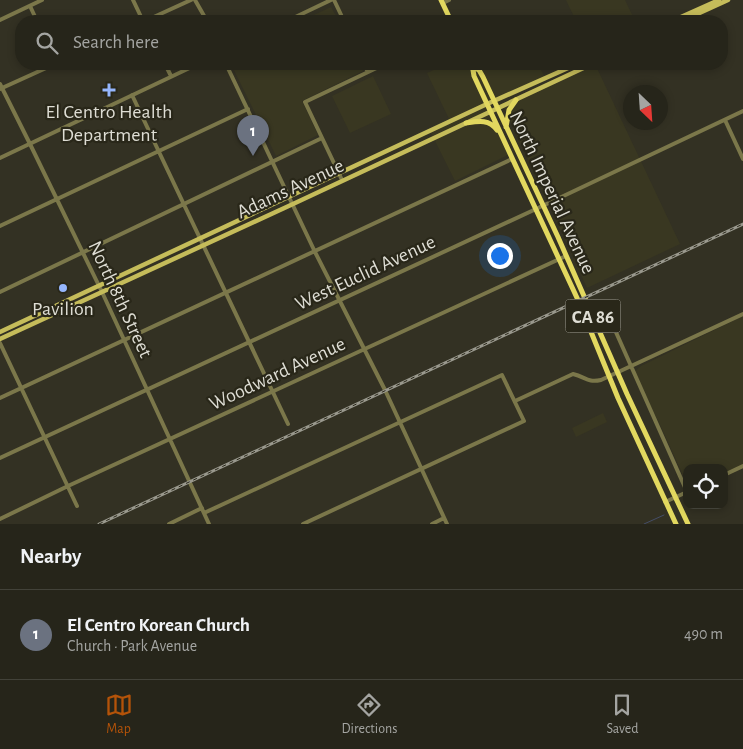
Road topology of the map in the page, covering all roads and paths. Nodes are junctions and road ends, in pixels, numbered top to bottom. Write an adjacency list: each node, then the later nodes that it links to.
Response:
1 (42, 0): 10 (street)
2 (133, 0): 13 (street)
3 (191, 0): 14 (street)
4 (195, 0): 15 (street)
5 (333, 0): 16 (street); 17 (street)
6 (448, 0): 9 (street)
7 (719, 0): 11 (main road)
8 (728, 0): 11 (main road)
9 (442, 1): 18 (highway)
10 (30, 6): 12 (street); 20 (street)
11 (693, 14): 19 (main road)
12 (34, 15)
13 (141, 15)
14 (157, 15)
15 (203, 15)
16 (300, 15)
17 (341, 15)
18 (449, 15)
19 (690, 15)
20 (0, 20)
21 (40, 70): 34 (street)
22 (168, 70): 32 (street)
23 (184, 70): 32 (street)
24 (229, 70): 40 (street)
25 (372, 70): 31 (street)
26 (473, 70): 38 (highway, North Imperial Avenue)
27 (479, 70): 37 (highway, North Imperial Avenue)
28 (565, 70): 37 (main road, Adams Avenue)
29 (571, 70): 33 (main road)
30 (579, 70): 33 (main road, Adams Avenue)
31 (368, 72): 46 (street)
32 (171, 76): 35 (street)
33 (554, 82): 36 (main road, Adams Avenue)
34 (1, 87): 47 (street, North 8th Street)
35 (132, 95): 47 (street); 49 (street)
36 (516, 100): 39 (main road, Adams Avenue); 45 (highway)
37 (494, 101): 38 (main road, Adams Avenue); 39 (highway, North Imperial Avenue)
38 (488, 104): 41 (highway, North Imperial Avenue); 54 (main road, Adams Avenue)
39 (497, 108): 41 (main road, Adams Avenue); 45 (highway, North Imperial Avenue / CA 86)
40 (248, 109): 49 (street); 53 (street)
41 (491, 111): 44 (main road, Adams Avenue); 48 (highway, North Imperial Avenue)
42 (743, 111): 43 (street, West Euclid Avenue)
43 (725, 120): 51 (street); 60 (street, West Euclid Avenue)
44 (466, 123): 48 (highway, CA 86); 55 (main road, Adams Avenue)
45 (506, 128): 60 (highway, North Imperial Avenue / CA 86)
46 (322, 138): 53 (street); 54 (street)
47 (30, 144): 50 (street); 57 (street, North 8th Street)
48 (506, 145): 52 (highway, North Imperial Avenue / CA 86)
49 (158, 150): 57 (street); 59 (street)
50 (0, 158)
51 (743, 159)
52 (512, 160): 61 (highway, North Imperial Avenue / CA 86); 66 (street)
53 (273, 162): 56 (street); 59 (street)
54 (339, 174): 55 (street); 56 (main road, Adams Avenue)
55 (342, 180): 58 (main road, Adams Avenue)
56 (290, 197): 58 (street); 63 (main road, Adams Avenue)
57 (57, 199): 62 (street); 65 (street, North 8th Street)
58 (294, 204): 64 (main road, Adams Avenue); 66 (street)
59 (184, 205): 63 (street); 65 (street)
60 (543, 206): 61 (street, West Euclid Avenue); 67 (highway, North Imperial Avenue / CA 86)
61 (536, 209): 68 (highway, North Imperial Avenue / CA 86); 73 (street, West Euclid Avenue)
62 (0, 226)
63 (200, 239): 64 (street); 69 (main road, Adams Avenue)
64 (203, 245): 71 (main road, Adams Avenue); 72 (street)
65 (82, 252): 69 (street, North 8th Street); 70 (street)
66 (315, 252): 72 (street); 73 (street)
67 (566, 256): 68 (street, Woodward Avenue); 82 (highway, North Imperial Avenue / CA 86)
68 (559, 259): 80 (street, Woodward Avenue); 83 (highway, North Imperial Avenue / CA 86)
69 (98, 285): 71 (street, North 8th Street); 76 (main road, Adams Avenue)
70 (0, 292)
71 (102, 292): 77 (street, North 8th Street); 78 (main road, Adams Avenue)
72 (226, 293): 77 (street); 79 (street)
73 (340, 300): 79 (street, West Euclid Avenue); 80 (street)
74 (743, 314): 81 (street)
75 (615, 330): 81 (street)
76 (0, 332)
77 (124, 340): 84 (street); 85 (street, North 8th Street)
78 (0, 341): 84 (street)
79 (249, 342): 85 (street, West Euclid Avenue); 86 (street)
80 (365, 349): 86 (street, Woodward Avenue); 89 (street)
81 (630, 367): 82 (street); 97 (street)
82 (618, 372): 83 (street); 100 (highway, North Imperial Avenue / CA 86)
83 (609, 377): 88 (street); 101 (highway, North Imperial Avenue / CA 86)
84 (22, 388): 87 (street); 91 (street)
85 (147, 390): 91 (street, West Euclid Avenue); 92 (street, North 8th Street)
86 (273, 391): 90 (street); 92 (street, Woodward Avenue)
87 (0, 398)
88 (515, 402): 89 (street); 95 (street)
89 (400, 422): 95 (street); 103 (street)
90 (288, 424)
91 (45, 437): 93 (street, West Euclid Avenue); 98 (street)
92 (169, 440): 98 (street, Woodward Avenue); 103 (street, North 8th Street)
93 (0, 458)
94 (743, 466): 96 (street)
95 (422, 469): 104 (street); 108 (street)
96 (728, 473)
97 (683, 483)
98 (68, 486): 102 (street); 105 (street, Woodward Avenue)
99 (683, 494): 100 (street)
100 (675, 497): 101 (street); 112 (highway, North Imperial Avenue / CA 86)
101 (665, 502): 111 (highway, North Imperial Avenue / CA 86)
102 (78, 506)
103 (203, 511): 106 (street); 107 (street, North 8th Street)
104 (444, 518): 109 (street); 110 (street)
105 (0, 519)
106 (168, 524)
107 (209, 524)
108 (303, 524)
109 (432, 524)
110 (447, 524)
111 (676, 524)
112 (688, 524)

